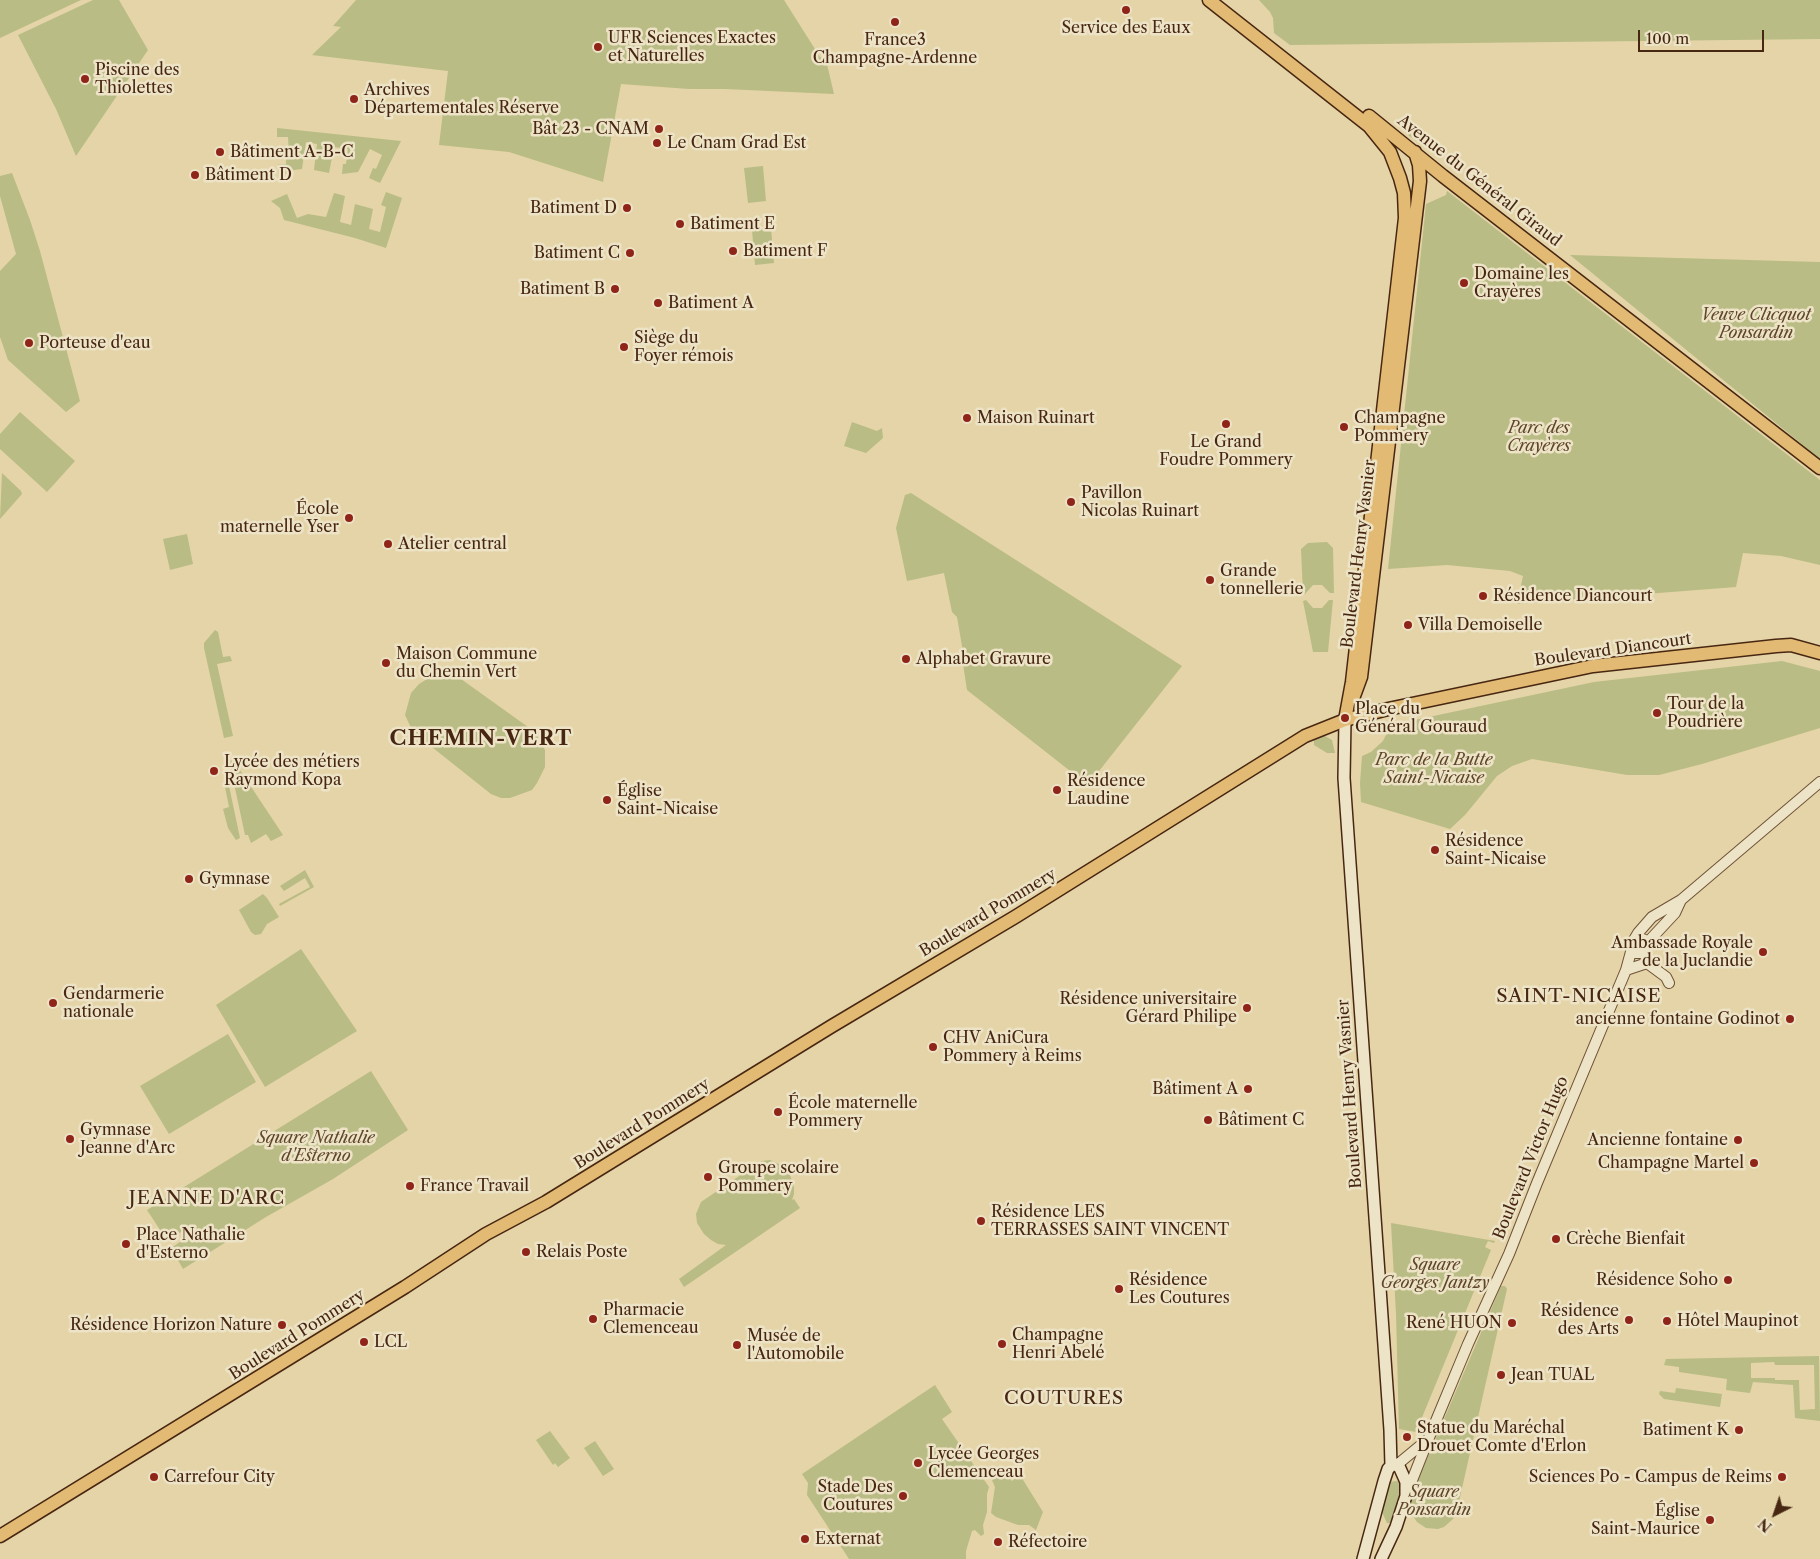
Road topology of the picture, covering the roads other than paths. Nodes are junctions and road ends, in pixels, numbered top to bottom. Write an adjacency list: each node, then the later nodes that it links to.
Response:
1 (1210, 0): 4 (main road, Avenue du Général Giraud)
2 (1221, 0): 3 (main road, Avenue du Général Giraud)
3 (1415, 152): 5 (main road, Avenue du Général Giraud); 7 (main road, Boulevard Henry Vasnier)
4 (1396, 165): 7 (main road, Boulevard Henry Vasnier)
5 (1820, 468)
6 (1820, 653): 7 (main road, Boulevard Diancourt)
7 (1345, 720): 16 (main road, Boulevard Henry Vasnier); 18 (main road, Boulevard Pommery)
8 (1820, 782): 9 (street)
9 (1681, 900): 10 (street); 11 (street)
10 (1647, 943): 11 (street); 12 (street)
11 (1632, 944): 12 (street); 13 (street)
12 (1642, 954): 13 (street)
13 (1626, 970): 14 (street); 15 (street, Boulevard Victor Hugo)
14 (1669, 983)
15 (1428, 1440): 16 (street, Boulevard Victor Hugo); 17 (street, Boulevard Victor Hugo)
16 (1394, 1465): 17 (main road, Boulevard Henry Vasnier); 19 (main road, Boulevard Henry Vasnier)
17 (1406, 1496): 20 (main road, Boulevard Victor Hugo)
18 (0, 1536)
19 (1364, 1553)
20 (1381, 1559)

